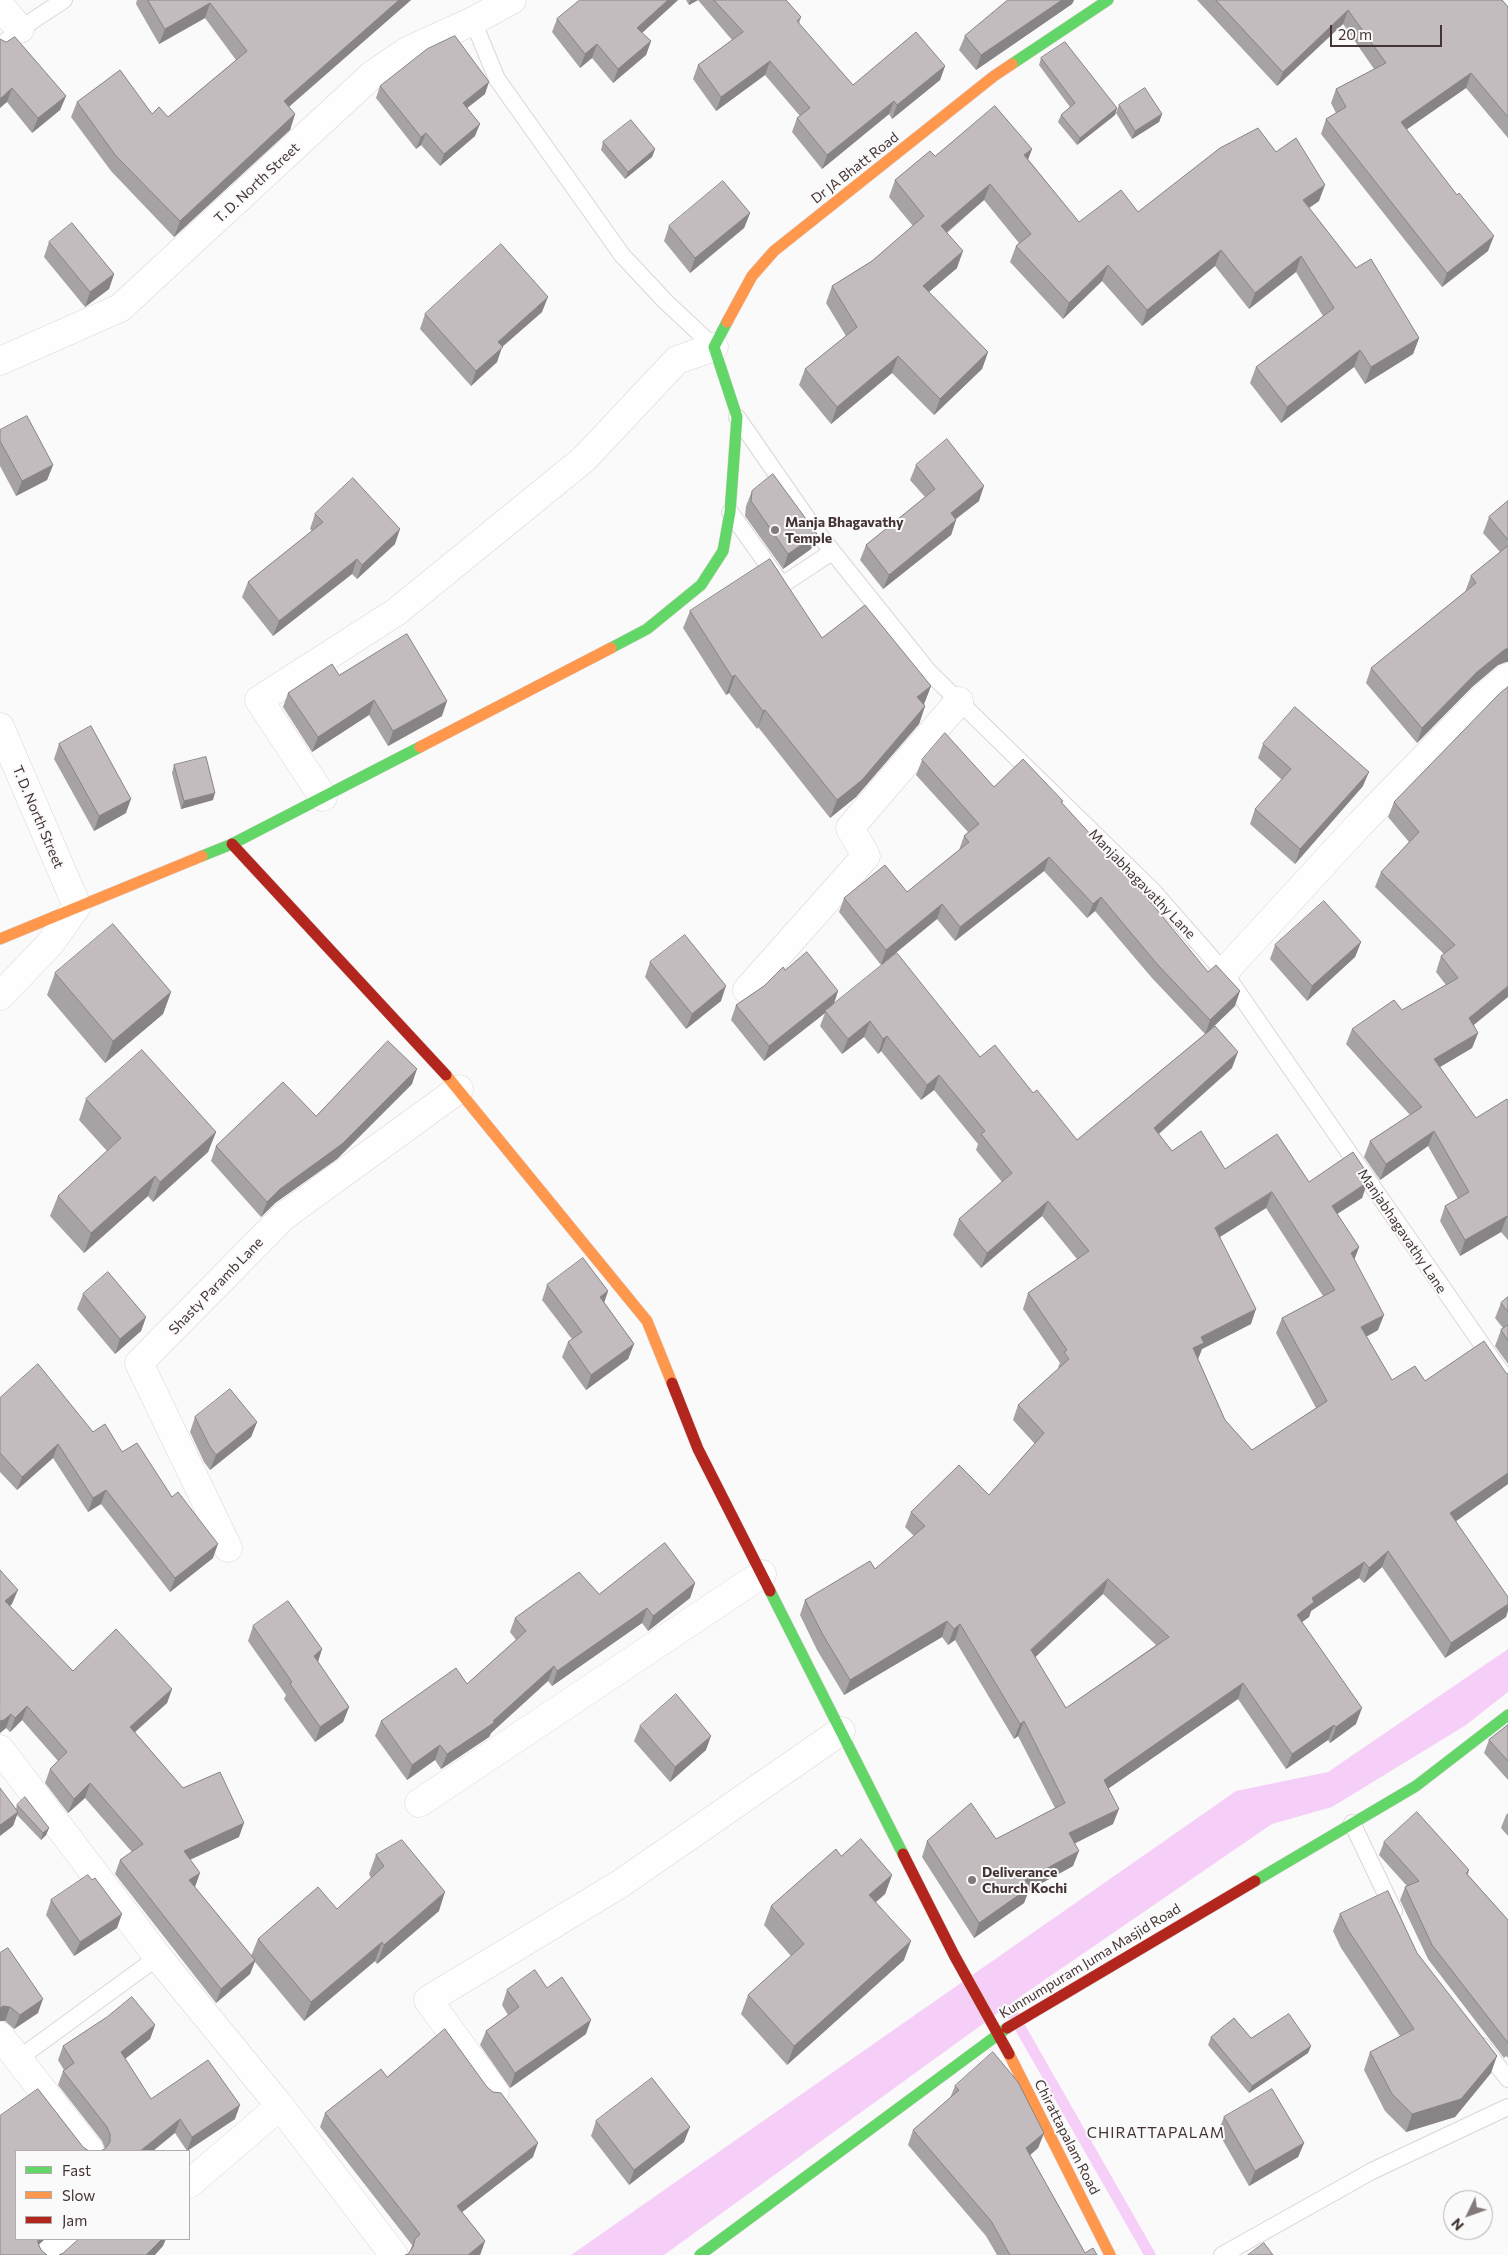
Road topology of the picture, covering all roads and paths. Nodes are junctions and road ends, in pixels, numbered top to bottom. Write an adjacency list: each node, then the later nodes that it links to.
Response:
1 (64, 0): 6 (lane)
2 (512, 0): 5 (street, T. D. North Street)
3 (1108, 0): 7 (street, Dr JA Bhatt Road)
4 (0, 6): 6 (street)
5 (473, 21): 7 (lane); 8 (street, T. D. North Street)
6 (10, 38)
7 (714, 347): 9 (street); 15 (street)
8 (0, 361)
9 (738, 417): 10 (street); 11 (lane, Manjabhagavathy Lane)
10 (730, 512): 11 (lane); 15 (street)
11 (832, 552): 13 (lane, Manjabhagavathy Lane)
12 (1508, 677): 19 (street)
13 (959, 701): 19 (lane, Manjabhagavathy Lane); 20 (street)
14 (0, 727): 17 (street, T. D. North Street)
15 (323, 797): 16 (street)
16 (232, 844): 17 (street); 22 (street, Chirattapalam Road)
17 (76, 906): 18 (street); 21 (street)
18 (0, 939)
19 (1224, 972): 23 (lane, Manjabhagavathy Lane)
20 (747, 990)
21 (0, 996)
22 (459, 1089): 24 (street, Shasty Paramb Lane); 25 (street, Chirattapalam Road)
23 (1508, 1382)
24 (228, 1548)
25 (762, 1574): 27 (street, Chirattapalam Road); 29 (street)
26 (1508, 1715): 30 (street, Kunnumpuram Juma Masjid Road)
27 (841, 1732): 33 (street, Chirattapalam Road); 38 (street)
28 (0, 1749): 32 (street)
29 (419, 1803)
30 (1352, 1823): 31 (lane); 33 (street, Kunnumpuram Juma Masjid Road)
31 (1402, 1929)
32 (158, 1957): 36 (lane); 39 (street)
33 (1000, 2032): 46 (street, Kunnumpuram Juma Masjid Road); 47 (street, Chirattapalam Road)
34 (1472, 2033): 37 (lane)
35 (0, 2036): 36 (street)
36 (18, 2059): 41 (street)
37 (1508, 2080)
38 (495, 2092)
39 (280, 2106): 42 (street); 45 (street)
40 (1508, 2107): 48 (lane)
41 (89, 2150)
42 (190, 2183)
43 (67, 2240): 44 (street)
44 (48, 2255)
45 (394, 2255)
46 (700, 2255)
47 (1110, 2255)
48 (1222, 2255)

